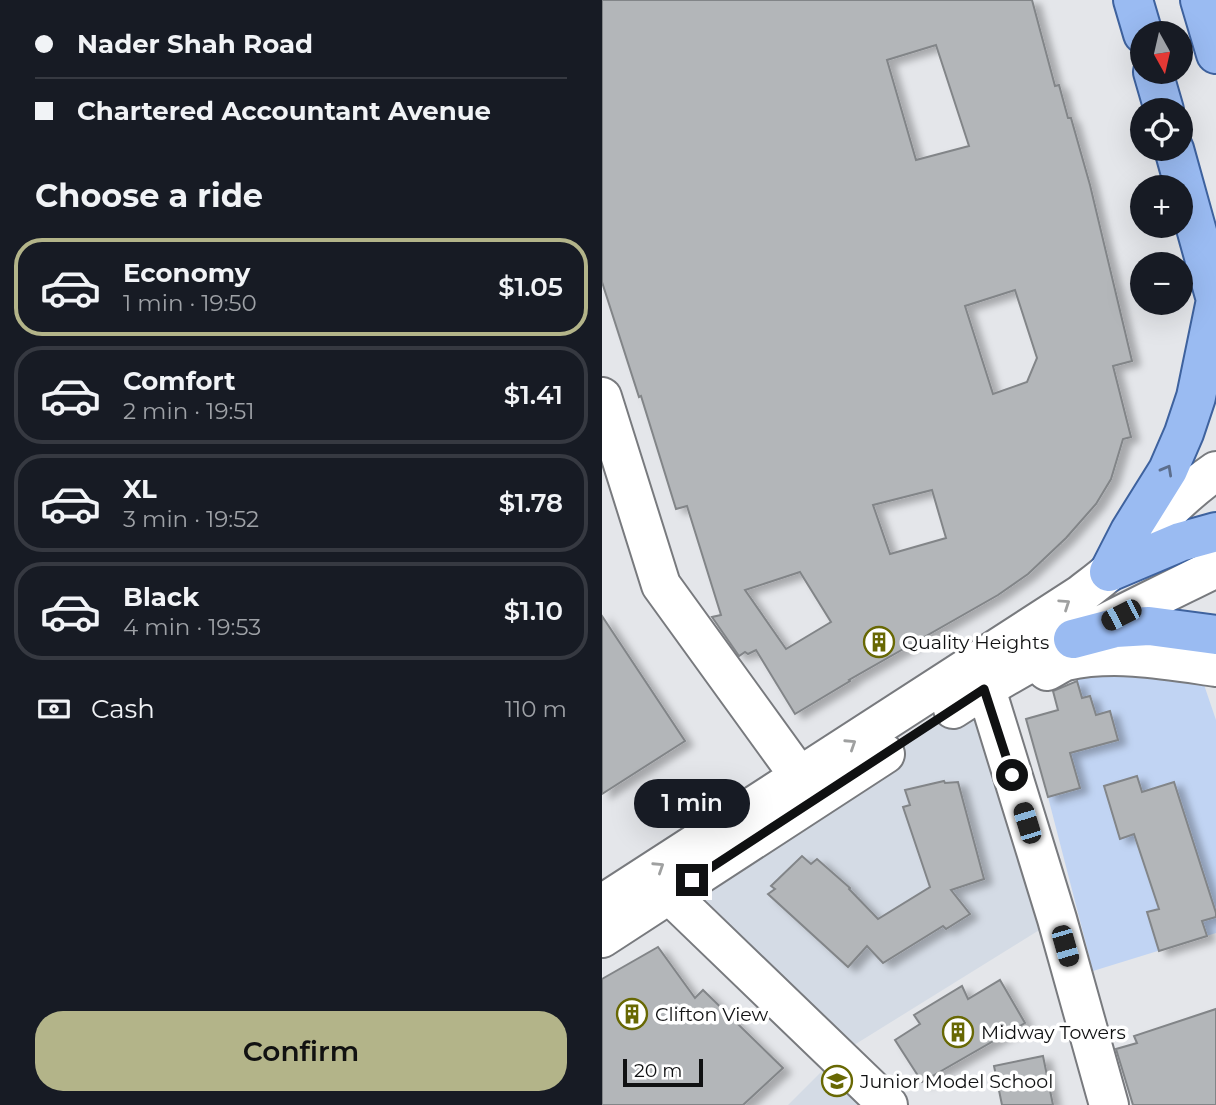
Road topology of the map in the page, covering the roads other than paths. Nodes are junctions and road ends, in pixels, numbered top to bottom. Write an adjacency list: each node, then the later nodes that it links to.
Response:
1 (1133, 0): 3 (main road)
2 (1200, 0): 4 (main road)
3 (1139, 21)
4 (1216, 54)
5 (1177, 161): 6 (main road)
6 (1216, 300): 11 (main road, one-way to 6)
7 (602, 397): 15 (street)
8 (1216, 471): 11 (street)
9 (1216, 532): 11 (main road)
10 (1216, 568): 12 (street)
11 (1109, 572): 14 (street, one-way to 11)
12 (1073, 639): 13 (main road); 14 (street)
13 (1214, 647): 14 (street)
14 (980, 687): 15 (street, one-way to 14); 16 (street); 20 (street)
15 (800, 777): 17 (street, one-way to 15)
16 (670, 895): 18 (street); 19 (street)
17 (602, 904)
18 (602, 938)
19 (888, 1105)
20 (1109, 1105)

